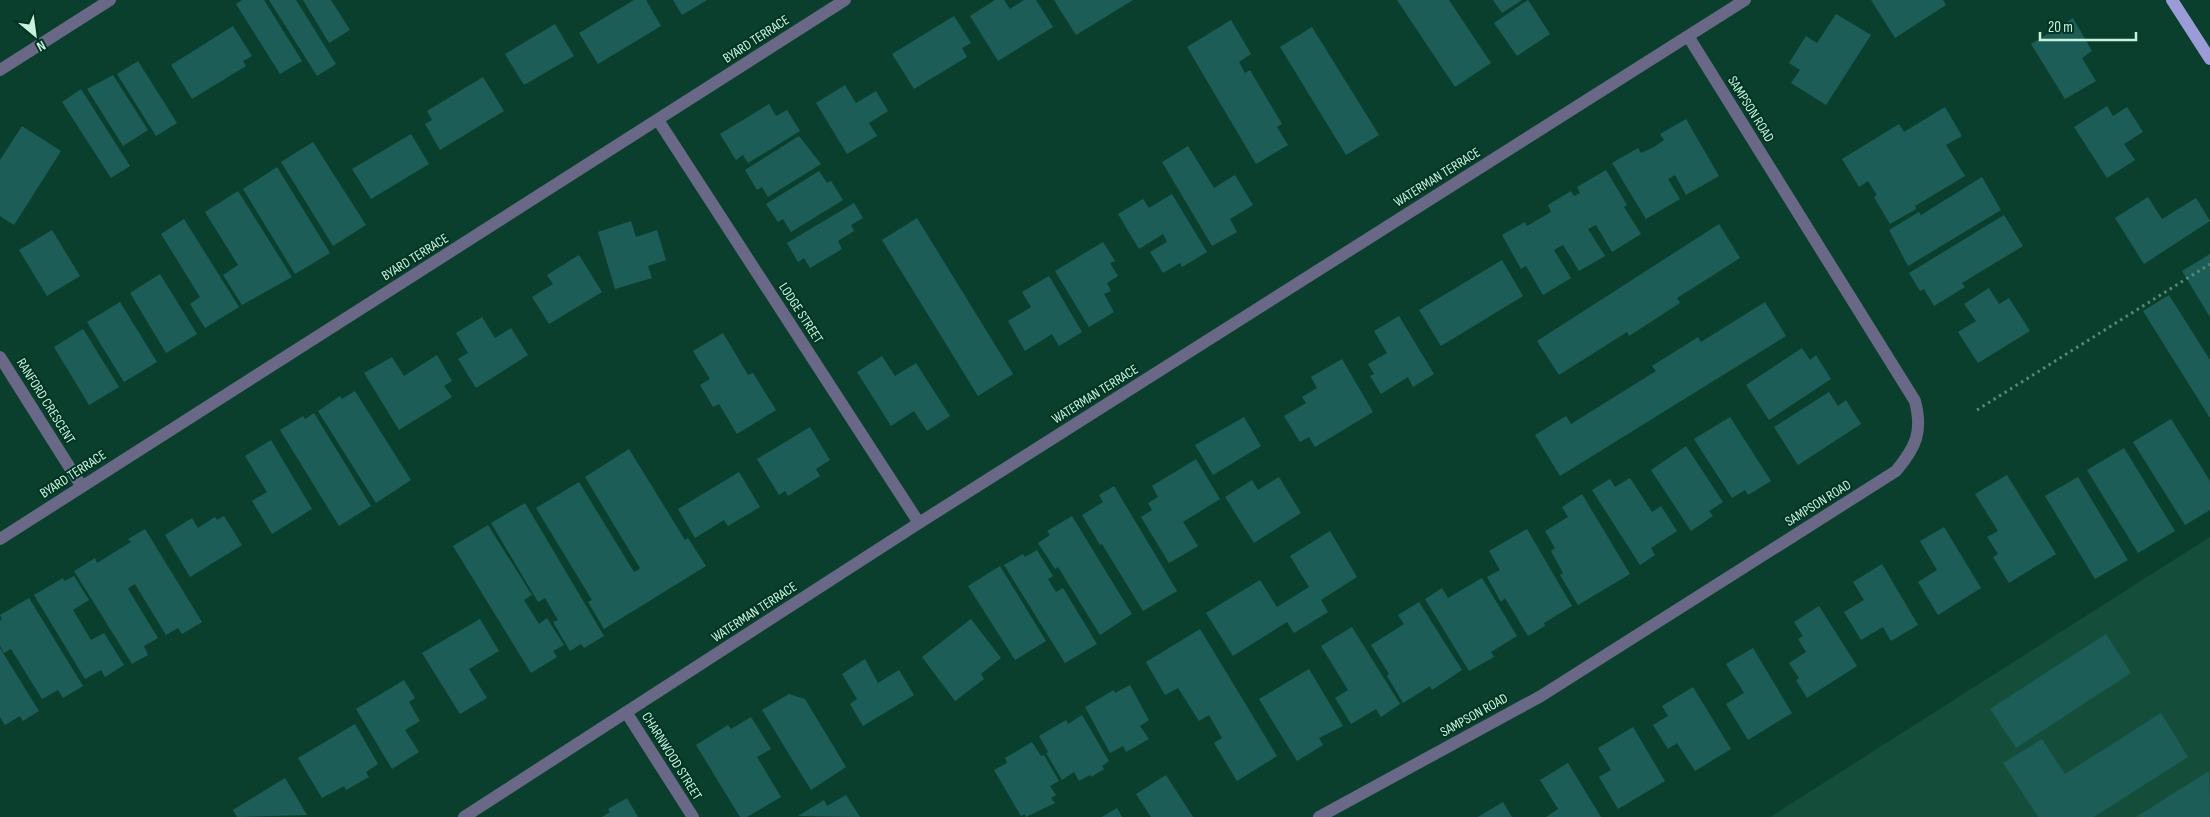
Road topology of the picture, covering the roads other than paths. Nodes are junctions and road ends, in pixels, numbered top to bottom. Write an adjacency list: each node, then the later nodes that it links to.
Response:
1 (110, 0): 7 (street)
2 (845, 0): 8 (street, BYARD TERRACE)
3 (1745, 0): 5 (street, WATERMAN TERRACE)
4 (2172, 0): 6 (main road)
5 (1688, 36): 11 (street, WATERMAN TERRACE); 16 (street, SAMPSON ROAD)
6 (2210, 59)
7 (0, 70)
8 (658, 120): 10 (street, BYARD TERRACE); 11 (street, LODGE STREET)
9 (0, 357): 10 (street, RANFORD CRESCENT)
10 (82, 486): 12 (street, BYARD TERRACE)
11 (919, 523): 13 (street, WATERMAN TERRACE)
12 (0, 539)
13 (626, 712): 14 (street, WATERMAN TERRACE); 15 (street, CHARNWOOD STREET)
14 (464, 817)
15 (693, 817)
16 (1319, 817)

